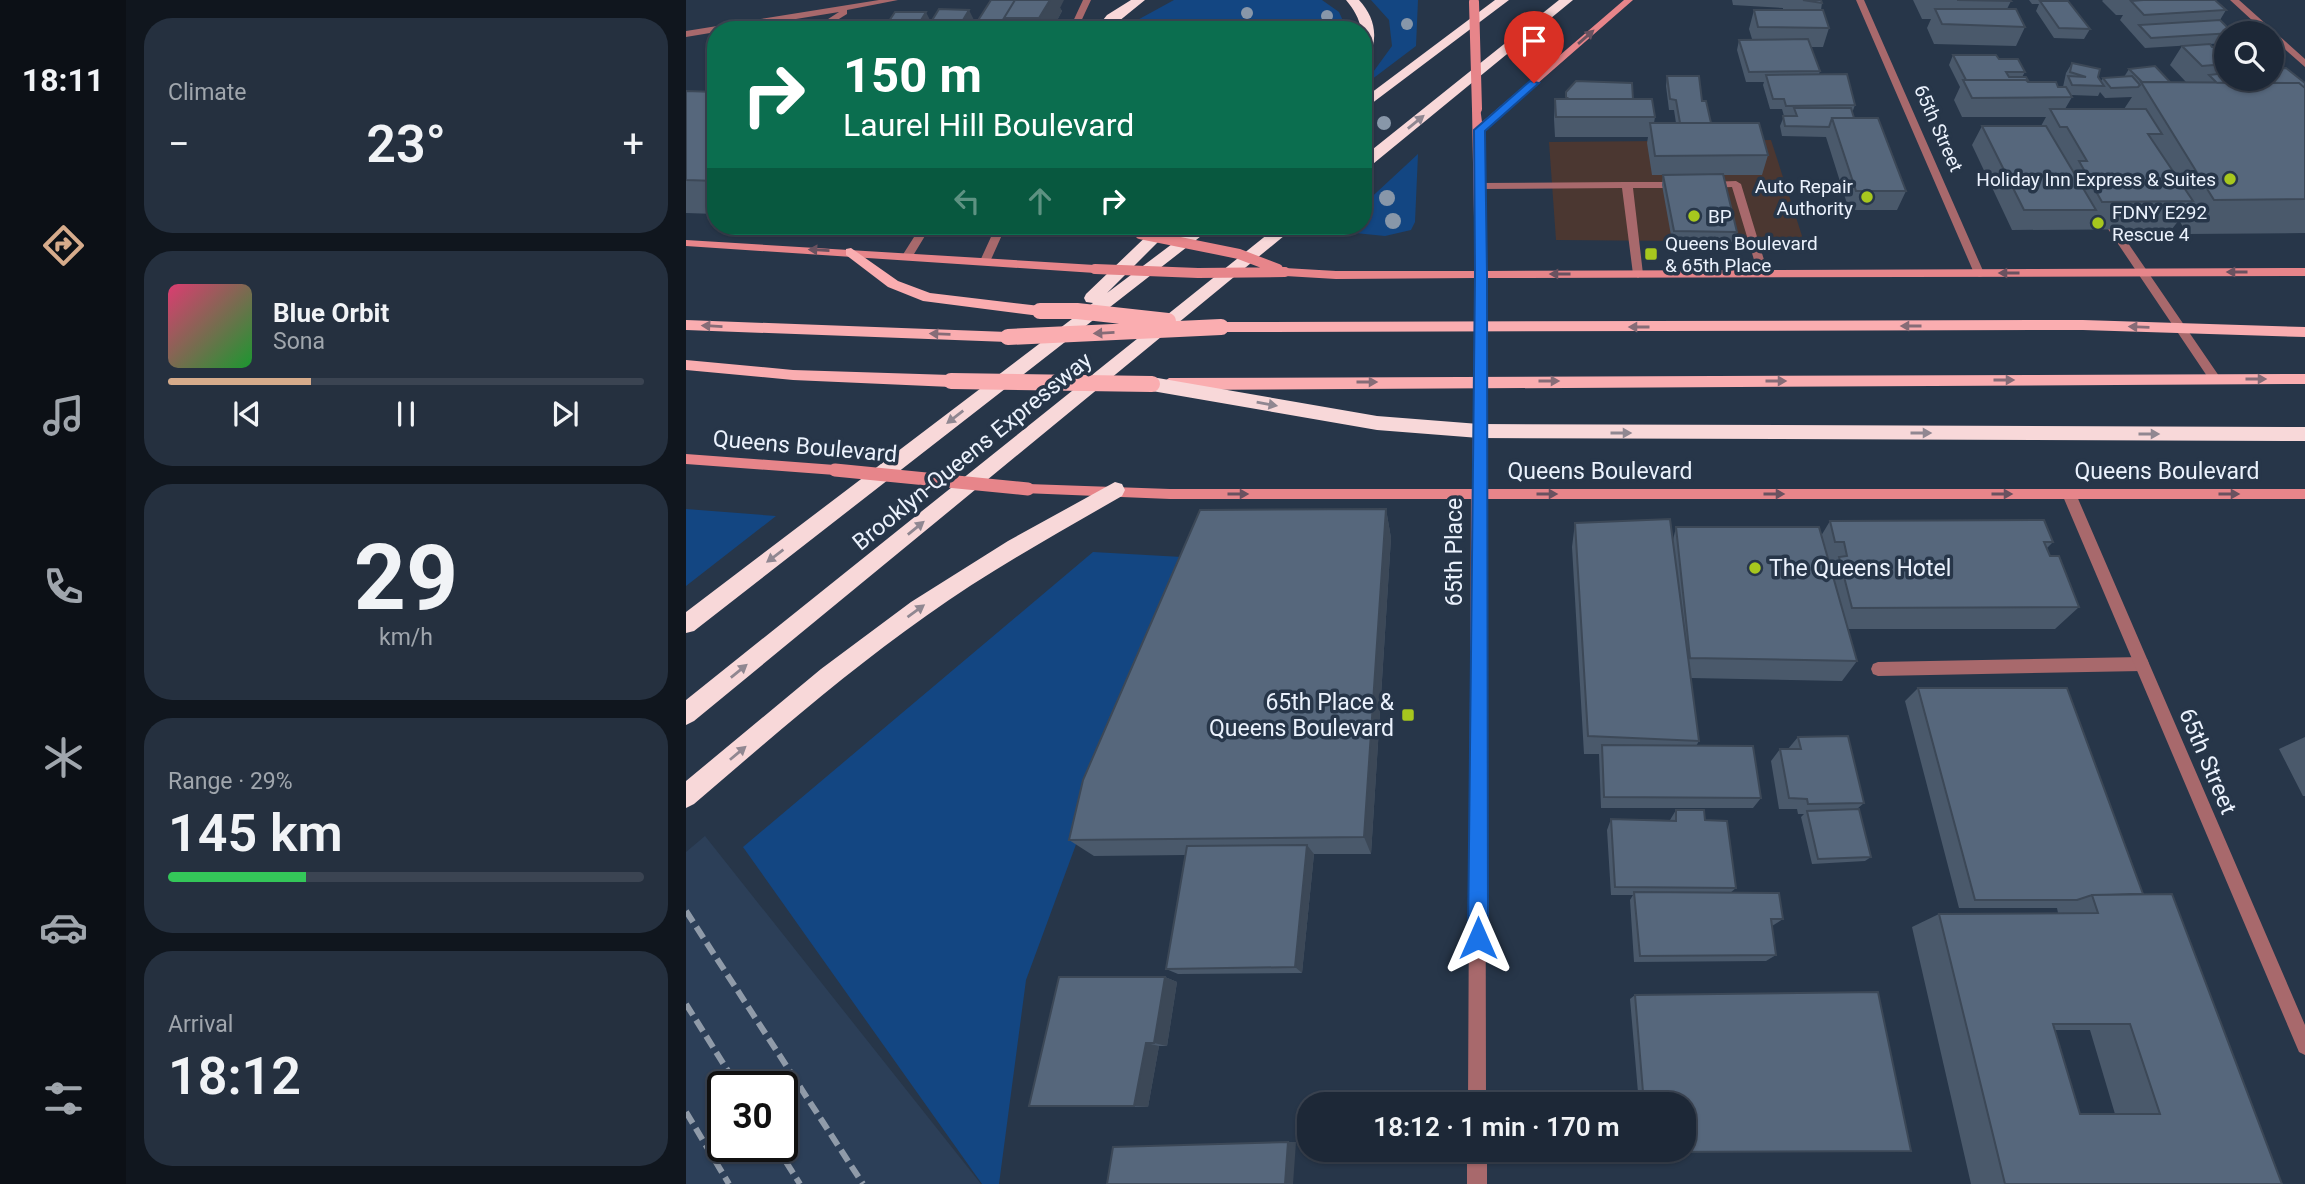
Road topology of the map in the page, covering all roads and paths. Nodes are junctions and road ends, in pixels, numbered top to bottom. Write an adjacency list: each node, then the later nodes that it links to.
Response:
1 (894, 0): 11 (street)
2 (1087, 0): 14 (street)
3 (1139, 0): 15 (highway)
4 (1352, 0): 16 (highway)
5 (1503, 0): 23 (highway)
6 (1567, 0): 26 (highway, one-way to 6)
7 (1629, 0): 25 (street, one-way to 7)
8 (1860, 0): 44 (street, 65th Street)
9 (2234, 0): 17 (street)
10 (1474, 1): 25 (street, 65th Place, bridge)
11 (852, 7): 12 (street); 13 (street)
12 (766, 21)
13 (829, 21)
14 (1077, 21)
15 (1109, 21)
16 (1366, 21)
17 (2257, 21)
18 (707, 31): 19 (street)
19 (686, 34)
20 (2284, 45): 21 (street)
21 (2305, 64)
22 (707, 95): 24 (street)
23 (1372, 99)
24 (686, 107)
25 (1479, 130): 28 (street, 65th Place)
26 (1372, 158)
27 (1627, 185): 28 (street); 43 (street); 46 (street)
28 (1480, 186): 45 (street, 65th Place)
29 (2113, 229): 41 (street)
30 (920, 235): 38 (street)
31 (997, 235): 39 (street)
32 (1145, 235): 40 (street, bridge)
33 (1157, 235): 52 (highway)
34 (1194, 235): 52 (highway, Brooklyn-Queens Expressway)
35 (1277, 235): 68 (highway, Brooklyn-Queens Expressway, one-way to 35)
36 (686, 243): 37 (street, one-way to 36)
37 (851, 252): 38 (street); 48 (main road, bridge)
38 (907, 256): 39 (street)
39 (985, 261): 40 (street, bridge)
40 (1285, 272): 45 (street)
41 (2144, 272): 42 (street, one-way to 41); 44 (street, one-way to 44); 50 (street)
42 (2305, 272)
43 (1763, 273): 44 (street); 46 (street)
44 (1979, 273)
45 (1481, 274): 46 (street, one-way to 45); 49 (street, 65th Place)
46 (1637, 274)
47 (686, 325): 48 (main road, one-way to 47, bridge)
48 (1221, 327): 49 (main road)
49 (1481, 327): 50 (main road, one-way to 49); 56 (street, 65th Place)
50 (2182, 329): 51 (main road); 54 (street)
51 (2305, 332)
52 (1028, 360): 65 (highway, Brooklyn-Queens Expressway, one-way to 65)
53 (686, 365): 57 (main road, bridge)
54 (2215, 379): 55 (main road, one-way to 55); 56 (main road, one-way to 54)
55 (2305, 379)
56 (1480, 382): 57 (main road, one-way to 56); 58 (street, 65th Place)
57 (1152, 384): 58 (highway, one-way to 58)
58 (1479, 431): 59 (highway, one-way to 59); 62 (street, 65th Place)
59 (2305, 434)
60 (686, 459): 61 (street, Queens Boulevard, bridge)
61 (1115, 490): 62 (street, Queens Boulevard, one-way to 62); 69 (highway, one-way to 61)
62 (1478, 494): 63 (street, Queens Boulevard, one-way to 63); 71 (street, 65th Place)
63 (2069, 494): 64 (street, Queens Boulevard, one-way to 64); 66 (street, 65th Street)
64 (2305, 494)
65 (686, 624)
66 (2142, 664): 67 (street); 70 (street, 65th Street)
67 (1878, 669)
68 (686, 714)
69 (686, 796)
70 (2305, 1046)
71 (1477, 1092)
72 (1477, 1162): 73 (street)
73 (1477, 1184)

